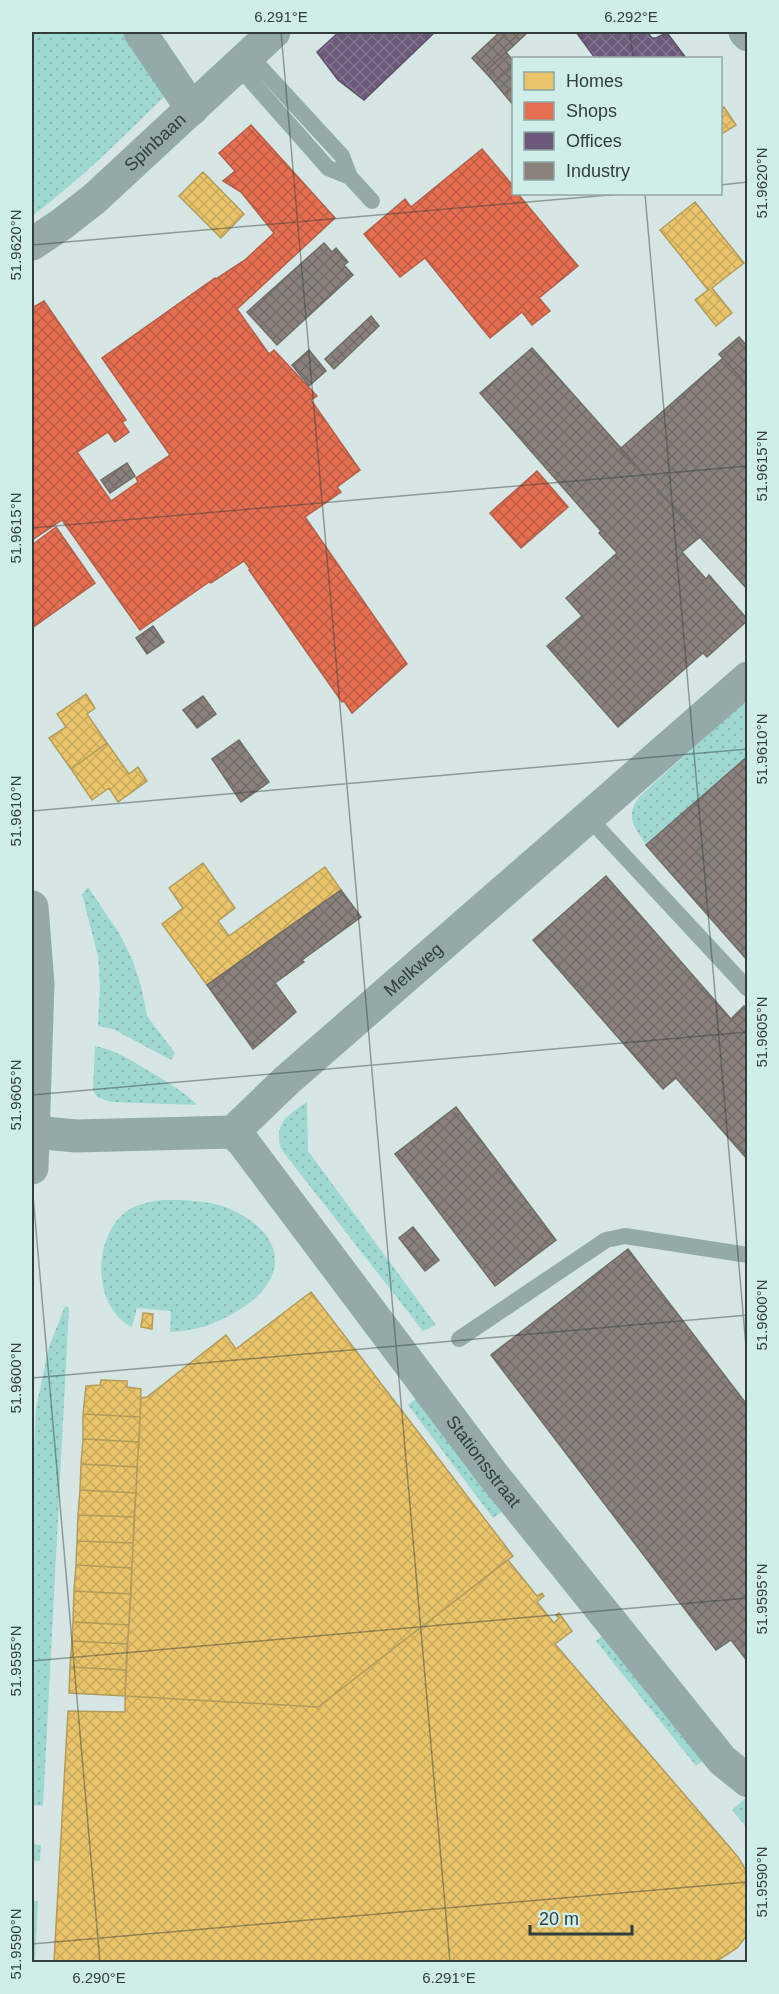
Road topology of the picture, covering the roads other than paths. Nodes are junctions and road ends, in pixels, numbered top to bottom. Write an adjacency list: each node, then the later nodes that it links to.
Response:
1 (140, 32): 6 (street)
2 (274, 32): 5 (street, Spinbaan)
3 (745, 32): 4 (main road)
4 (747, 35)
5 (243, 60): 6 (street, Spinbaan); 7 (lane)
6 (192, 109): 8 (street, Spinbaan)
7 (372, 201)
8 (32, 244)
9 (747, 678): 10 (street, Melkweg)
10 (588, 817): 12 (lane); 14 (street, Melkweg)
11 (32, 907): 13 (street)
12 (747, 989)
13 (34, 1132): 14 (street); 15 (street)
14 (233, 1132): 18 (street, Stationsstraat)
15 (32, 1168)
16 (747, 1255): 17 (lane)
17 (459, 1339)
18 (747, 1781)

